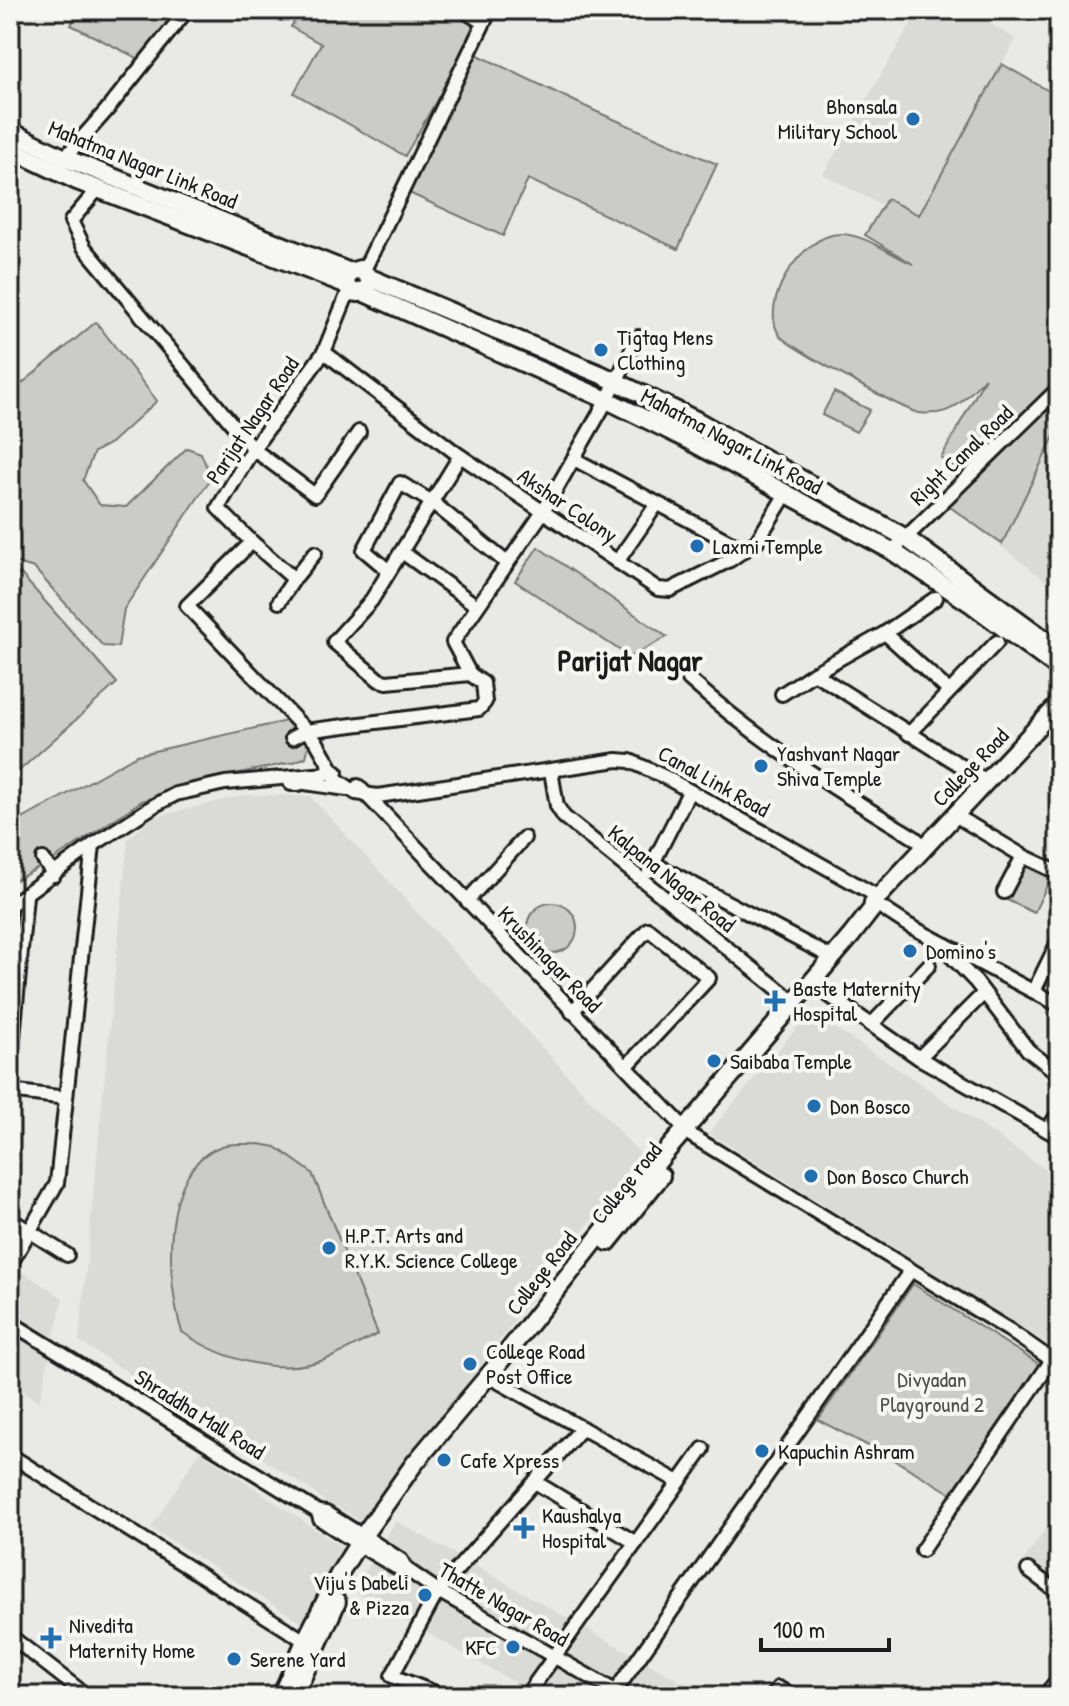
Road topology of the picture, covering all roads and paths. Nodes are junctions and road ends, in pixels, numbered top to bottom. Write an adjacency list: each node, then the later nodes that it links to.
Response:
1 (187, 10): 7 (street)
2 (463, 10): 4 (street)
3 (490, 10): 4 (street, Parijat Nagar Road)
4 (482, 22): 9 (street, Parijat Nagar Road)
5 (10, 131): 7 (main road, Mahatma Nagar Link Road)
6 (10, 149): 7 (main road, Mahatma Nagar Link Road)
7 (59, 164): 8 (main road, Mahatma Nagar Link Road); 9 (main road, Mahatma Nagar Link Road)
8 (98, 189): 9 (main road, Mahatma Nagar Link Road); 16 (street)
9 (357, 281): 11 (street, Parijat Nagar Road); 12 (main road, Mahatma Nagar Link Road); 14 (main road, Mahatma Nagar Link Road)
10 (638, 337): 12 (street)
11 (324, 352): 16 (street, Parijat Nagar Road); 17 (street, Akshar Colony)
12 (617, 382): 14 (street); 23 (main road, Mahatma Nagar Link Road)
13 (1059, 388): 23 (street, Right Canal Road)
14 (607, 400): 18 (street); 19 (main road, Mahatma Nagar Link Road)
15 (359, 432): 16 (street)
16 (253, 449): 24 (street, Parijat Nagar Road)
17 (460, 456): 20 (street); 22 (street, Akshar Colony)
18 (574, 459): 21 (street); 22 (street)
19 (786, 494): 25 (street, Akshar Colony); 26 (main road, Mahatma Nagar Link Road)
20 (432, 502): 27 (street); 30 (street); 31 (street)
21 (657, 504): 25 (street); 29 (street)
22 (543, 512): 29 (street, Akshar Colony); 30 (street)
23 (906, 538): 26 (street, Right Canal Road); 38 (main road, Mahatma Nagar Link Road)
24 (252, 542): 32 (street); 47 (street)
25 (745, 550): 29 (street, Akshar Colony)
26 (892, 551): 39 (main road, Mahatma Nagar Link Road)
27 (402, 552): 31 (street); 35 (street)
28 (315, 553): 32 (street)
29 (617, 562)
30 (507, 563): 35 (street)
31 (389, 571): 41 (street)
32 (294, 579): 34 (street)
33 (936, 598): 36 (street)
34 (279, 602)
35 (477, 606): 41 (street)
36 (885, 633): 40 (street); 43 (street)
37 (997, 642): 43 (street)
38 (1059, 650)
39 (1059, 669)
40 (814, 673): 44 (street); 48 (street)
41 (470, 674): 47 (street)
42 (689, 679): 60 (street)
43 (949, 691): 48 (street)
44 (782, 694)
45 (1059, 704): 54 (main road, College Road)
46 (1058, 722): 57 (main road, College road)
47 (305, 731): 49 (street); 50 (street)
48 (909, 734): 54 (street)
49 (292, 738)
50 (317, 746): 52 (street); 53 (street)
51 (551, 771): 55 (street, Canal Link Road); 56 (street, Canal Link Road); 66 (street, Kalpana Nagar Road)
52 (331, 774): 53 (street); 55 (street)
53 (296, 780): 55 (street, Canal Link Road); 59 (street, Canal Link Road)
54 (987, 782): 60 (main road, College Road)
55 (358, 791): 69 (street, Krushinagar Road)
56 (689, 792): 63 (street); 70 (street, Canal Link Road)
57 (963, 820): 61 (street); 70 (main road, College road)
58 (524, 838): 69 (street)
59 (93, 845): 65 (street, Canal Link Road); 88 (street)
60 (924, 846): 70 (main road, College Road)
61 (1023, 856): 64 (street); 67 (street)
62 (43, 859): 65 (street)
63 (653, 863): 66 (street); 74 (street)
64 (1059, 873)
65 (54, 875): 68 (street, Canal Link Road)
66 (644, 881): 79 (street, Kalpana Nagar Road)
67 (1004, 892)
68 (26, 896): 71 (street, Canal Link Road); 85 (street)
69 (467, 901): 81 (street, Krushinagar Road)
70 (880, 902): 73 (street, Canal Link Road); 74 (main road, College Road); 76 (main road, College road)
71 (10, 905)
72 (1059, 940): 77 (street)
73 (944, 943): 77 (street, Canal Link Road); 78 (street)
74 (833, 958): 79 (main road, College Road)
75 (929, 965): 82 (street)
76 (817, 987): 82 (street); 91 (main road, College road)
77 (1034, 991): 80 (street, Canal Link Road)
78 (984, 993): 83 (street); 86 (street)
79 (793, 1001): 91 (main road, College Road)
80 (1059, 1005)
81 (572, 1012): 84 (street, Krushinagar Road); 84 (street)
82 (871, 1025): 83 (street)
83 (919, 1058): 90 (street)
84 (627, 1066): 91 (street, Krushinagar Road)
85 (10, 1070)
86 (1059, 1074)
87 (10, 1091): 88 (street)
88 (66, 1098): 94 (street)
89 (1059, 1113): 90 (street)
90 (1047, 1130): 92 (street)
91 (689, 1133): 97 (street, Krushinagar Road); 100 (main road, College road); 106 (main road, College Road)
92 (1059, 1137)
93 (10, 1219): 94 (street)
94 (30, 1231): 95 (street); 96 (street)
95 (67, 1255)
96 (10, 1265)
97 (911, 1270): 99 (street, Krushinagar Road); 118 (street)
98 (11, 1324): 106 (street, Shraddha Mall Road)
99 (1056, 1362): 108 (street)
100 (497, 1381): 101 (street); 106 (main road, College road)
101 (582, 1428): 104 (street); 105 (street)
102 (703, 1449): 105 (street)
103 (10, 1455): 113 (street)
104 (535, 1482): 107 (street); 110 (street)
105 (679, 1482): 107 (street)
106 (364, 1542): 110 (street, Thatte Nagar Road); 113 (main road, College Road); 116 (main road, College road)
107 (636, 1543): 115 (street)
108 (922, 1550)
109 (1028, 1570): 111 (street)
110 (438, 1591): 115 (street, Thatte Nagar Road); 123 (street)
111 (1059, 1593)
112 (10, 1636): 120 (street)
113 (305, 1641): 116 (main road, College Road)
114 (10, 1645): 119 (street)
115 (556, 1657): 118 (street, Thatte Nagar Road); 124 (street)
116 (296, 1676): 121 (main road, College Road); 122 (main road, College road)
117 (1059, 1681): 127 (main road)
118 (617, 1694)
119 (75, 1696)
120 (87, 1696)
121 (281, 1696)
122 (294, 1696)
123 (443, 1696)
124 (526, 1696)
125 (773, 1696): 126 (street)
126 (794, 1696)
127 (1047, 1696)

